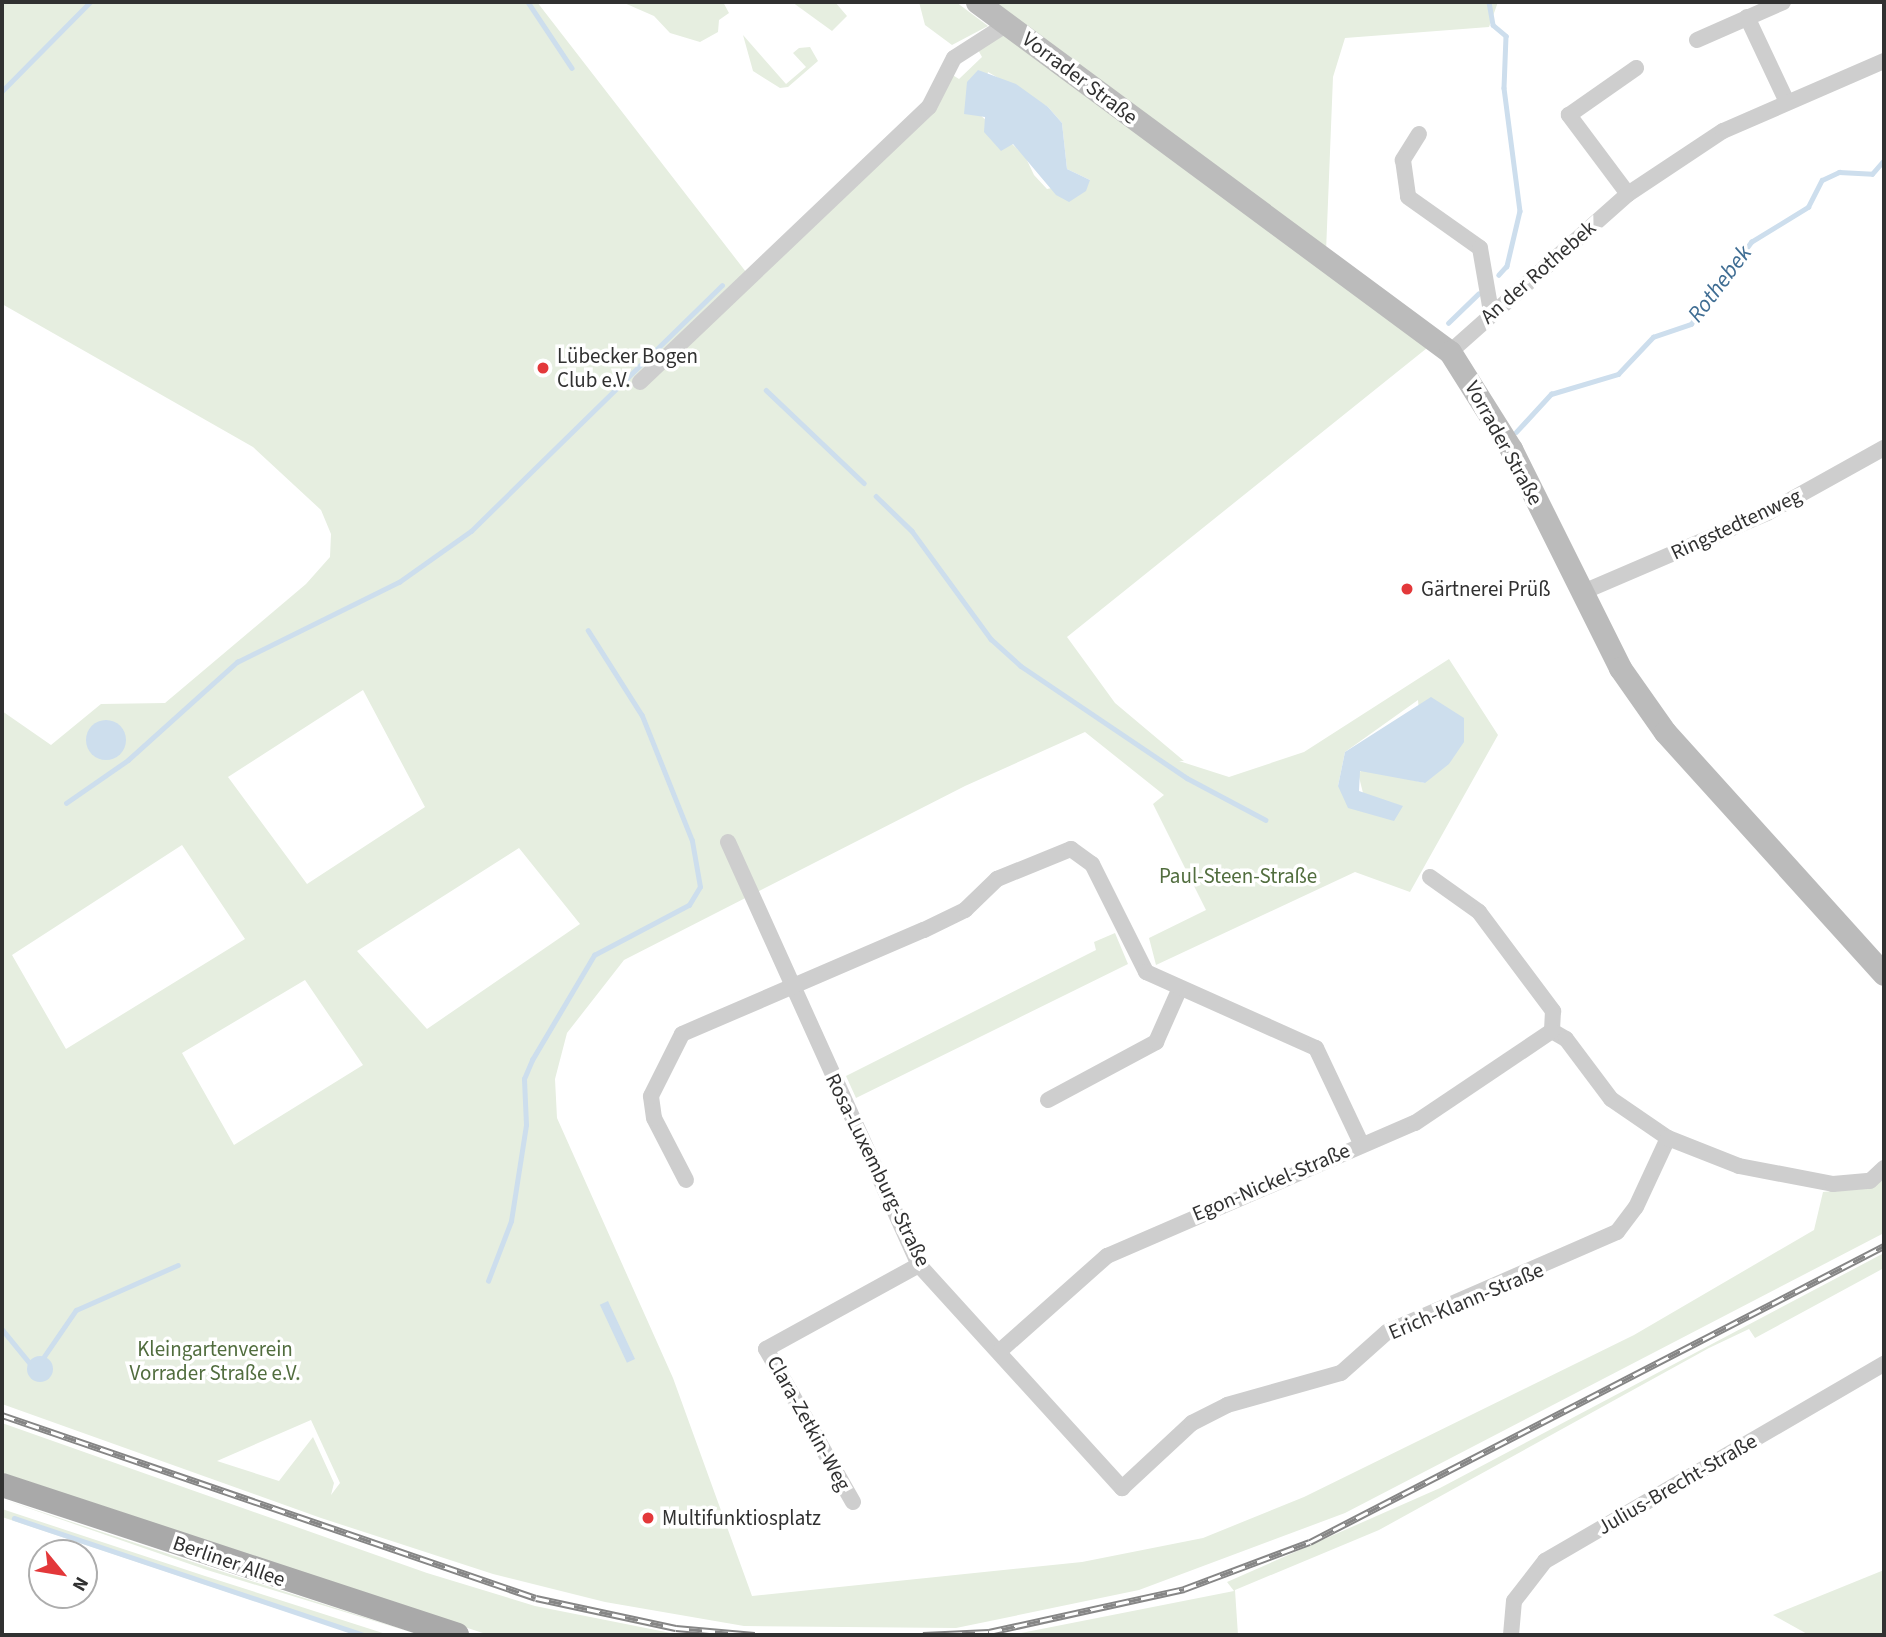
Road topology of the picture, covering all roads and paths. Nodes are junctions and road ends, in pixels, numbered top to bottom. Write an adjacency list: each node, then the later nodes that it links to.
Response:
1 (977, 2): 4 (street, Vorrader Straße)
2 (1783, 2): 3 (street)
3 (1748, 16): 5 (street); 8 (street)
4 (1007, 24): 12 (street, Vorrader Straße); 13 (street, Vorrader Straße)
5 (1697, 40)
6 (1884, 61): 8 (street, An der Rothebek)
7 (1636, 68): 10 (street)
8 (1786, 100): 10 (street, An der Rothebek)
9 (1419, 134): 11 (street)
10 (1628, 194): 11 (street, An der Rothebek)
11 (1492, 312): 12 (street, An der Rothebek)
12 (1450, 352): 15 (street, Vorrader Straße)
13 (640, 382)
14 (1884, 448): 15 (street, Ringstedtenweg)
15 (1583, 592): 18 (street, Vorrader Straße)
16 (728, 842): 19 (street, Rosa-Luxemburg-Straße)
17 (1430, 877): 21 (street)
18 (1884, 974)
19 (795, 987): 20 (street); 26 (street); 27 (street, Rosa-Luxemburg-Straße)
20 (1179, 990): 22 (street); 24 (street)
21 (1552, 1031): 23 (street); 24 (street, Egon-Nickel-Straße)
22 (1048, 1100)
23 (1668, 1138): 25 (street); 31 (street, Erich-Klann-Straße)
24 (1361, 1143): 28 (street, Egon-Nickel-Straße)
25 (1884, 1168)
26 (686, 1180)
27 (919, 1265): 28 (street, Rosa-Luxemburg-Straße); 32 (street, Clara-Zetkin-Weg)
28 (1001, 1350): 31 (street, Rosa-Luxemburg-Straße)
29 (1884, 1364): 34 (street, Julius-Brecht-Straße)
30 (2, 1485): 33 (main road, Berliner Allee)
31 (1122, 1488)
32 (853, 1503)
33 (457, 1635)
34 (1511, 1635)

